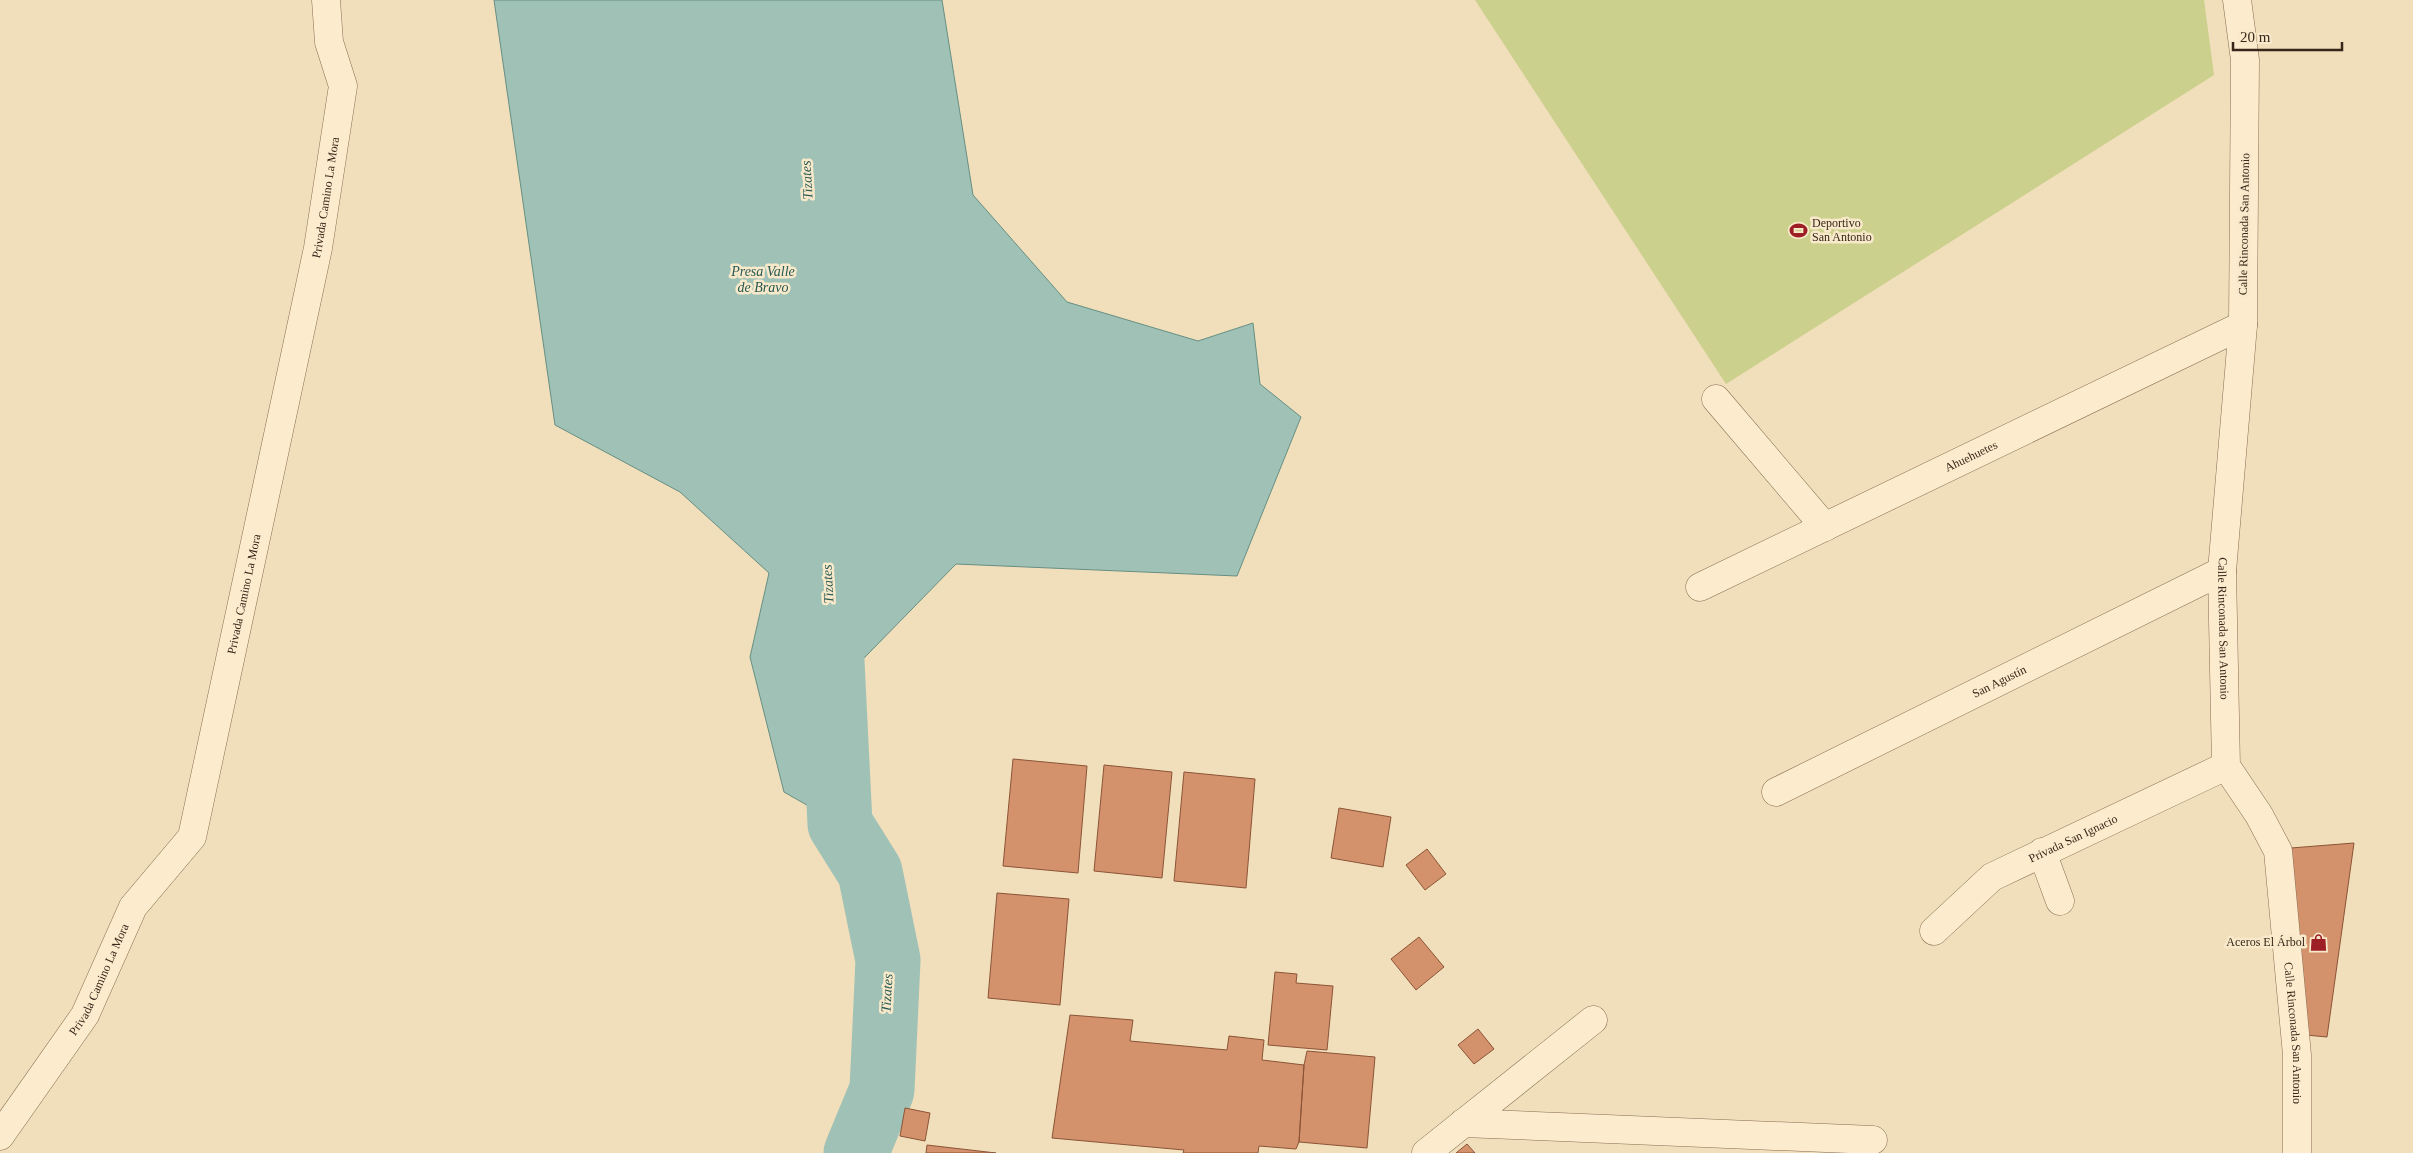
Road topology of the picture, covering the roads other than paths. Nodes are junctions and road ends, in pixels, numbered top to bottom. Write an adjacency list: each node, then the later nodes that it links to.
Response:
1 (326, 0): 15 (street, Privada Camino La Mora)
2 (2237, 0): 3 (street, Calle Rinconada San Antonio)
3 (2243, 325): 5 (street, Ahuehuetes); 6 (street, Calle Rinconada San Antonio)
4 (1716, 399): 5 (street)
5 (1825, 527): 7 (street, Ahuehuetes)
6 (2222, 571): 8 (street, Calle Rinconada San Antonio); 9 (street, San Agustín)
7 (1700, 587)
8 (2226, 766): 10 (street, Privada San Ignacio); 18 (street, Calle Rinconada San Antonio)
9 (1776, 792)
10 (2042, 852): 11 (street); 12 (street, Privada San Ignacio)
11 (2060, 901)
12 (1934, 931)
13 (1593, 1020): 14 (street)
14 (1463, 1123): 16 (street); 17 (street)
15 (0, 1136)
16 (1873, 1140)
17 (1426, 1153)
18 (2296, 1153)

